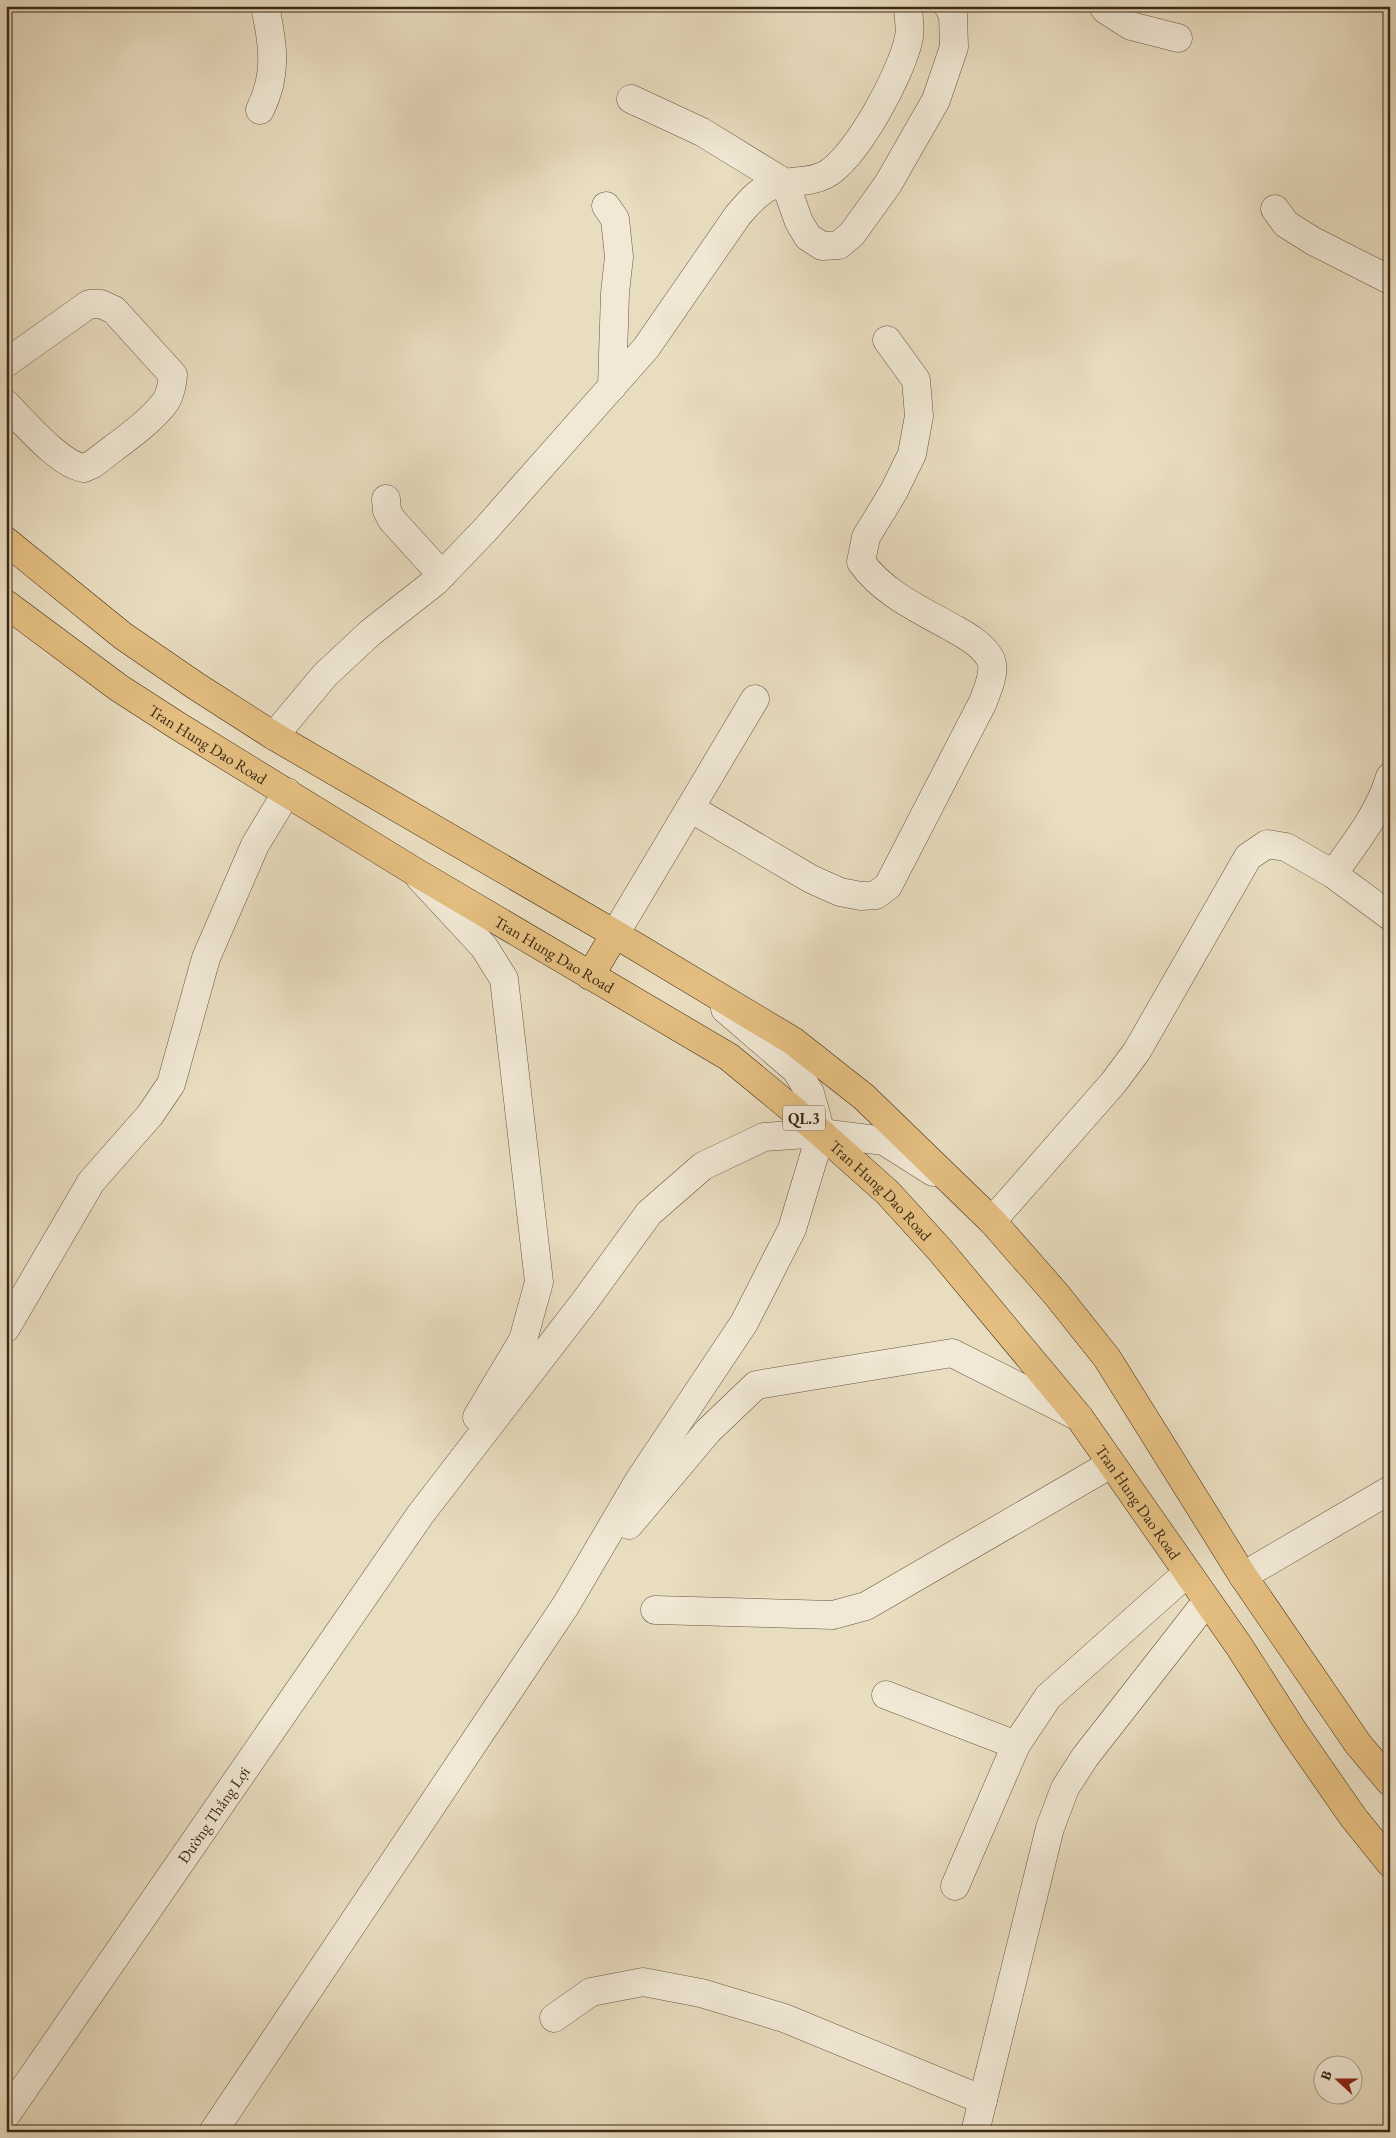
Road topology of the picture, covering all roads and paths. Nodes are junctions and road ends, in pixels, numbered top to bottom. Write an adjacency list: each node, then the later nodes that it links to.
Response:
1 (265, 6): 7 (street)
2 (908, 6): 8 (street)
3 (948, 6): 8 (street)
4 (1103, 6): 5 (street)
5 (1178, 38)
6 (632, 99): 8 (street)
7 (260, 110)
8 (785, 183): 14 (street)
9 (606, 206): 14 (street)
10 (1275, 210): 11 (street)
11 (1390, 280)
12 (887, 340): 24 (street)
13 (6, 363): 15 (street)
14 (612, 387): 18 (street)
15 (6, 404)
16 (386, 499): 18 (street)
17 (6, 541): 21 (highway)
18 (442, 575): 21 (street)
19 (6, 604): 23 (highway, Tran Hung Dao Road / QL.3)
20 (755, 699): 24 (street)
21 (274, 736): 28 (highway)
22 (1390, 777): 26 (street)
23 (287, 792): 25 (highway, Tran Hung Dao Road / QL.3); 34 (street)
24 (690, 808): 28 (street)
25 (412, 870): 29 (highway, Tran Hung Dao Road / QL.3); 38 (street)
26 (1333, 874): 27 (street); 33 (street)
27 (1390, 916)
28 (614, 934): 29 (highway); 30 (highway)
29 (590, 976): 31 (highway, Tran Hung Dao Road / QL.3)
30 (699, 986): 31 (street); 32 (highway)
31 (821, 1133): 32 (street); 35 (highway, Tran Hung Dao Road / QL.3); 38 (street); 42 (street)
32 (960, 1189): 33 (highway)
33 (992, 1221): 40 (highway)
34 (6, 1328)
35 (1079, 1417): 36 (highway, Tran Hung Dao Road / QL.3); 42 (street)
36 (1111, 1464): 39 (highway, Tran Hung Dao Road / QL.3); 43 (street)
37 (1390, 1490): 40 (street)
38 (420, 1515): 51 (street, Đường Thắng Lợi)
39 (1187, 1573): 41 (highway, Tran Hung Dao Road / QL.3); 45 (street)
40 (1243, 1576): 46 (highway)
41 (1207, 1601): 47 (highway, Tran Hung Dao Road / QL.3); 50 (street)
42 (566, 1605): 52 (street)
43 (655, 1610)
44 (886, 1695): 45 (street)
45 (1016, 1745): 48 (street)
46 (1390, 1782)
47 (1390, 1863)
48 (955, 1886)
49 (554, 2018): 50 (street)
50 (983, 2100): 53 (street)
51 (6, 2115)
52 (213, 2132)
53 (975, 2132)

